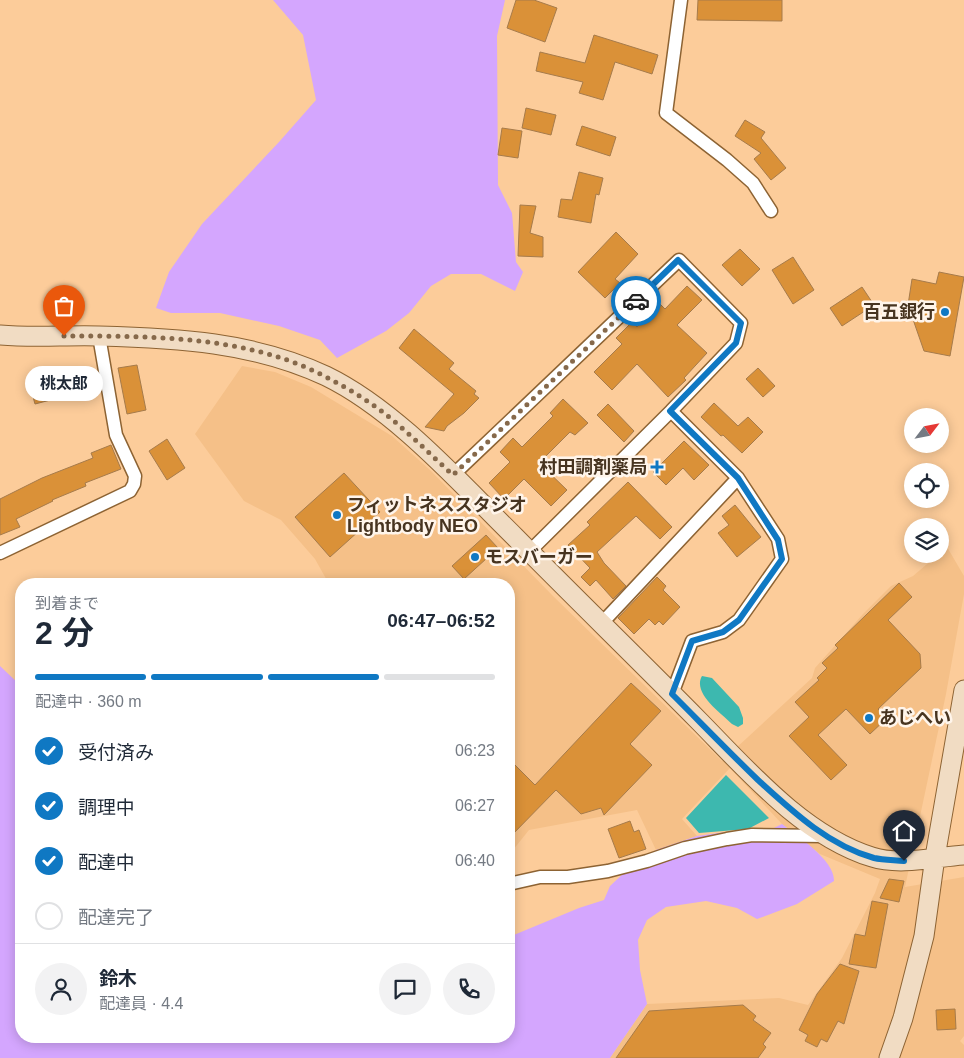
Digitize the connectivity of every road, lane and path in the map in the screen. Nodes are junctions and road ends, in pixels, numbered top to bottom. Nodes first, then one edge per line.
1 (681, 0) edge
2 (771, 211) dead end
3 (0, 334) edge
4 (99, 336) junction
5 (670, 411) junction
6 (453, 475) junction
7 (738, 478) junction
8 (530, 552) junction
9 (0, 553) edge
10 (601, 624) junction
11 (672, 694) junction
12 (964, 695) edge
13 (826, 836) junction
14 (964, 855) edge
15 (935, 857) junction
16 (515, 883) edge
17 (889, 1058) edge

1 - 2 street
3 - 4 street
4 - 6 street
4 - 9 street
5 - 6 street
5 - 7 street
5 - 8 street
6 - 8 street
7 - 10 street
7 - 11 street
8 - 10 street
10 - 11 street
11 - 13 street
12 - 15 street
13 - 15 street
13 - 16 street
14 - 15 street
15 - 17 street

